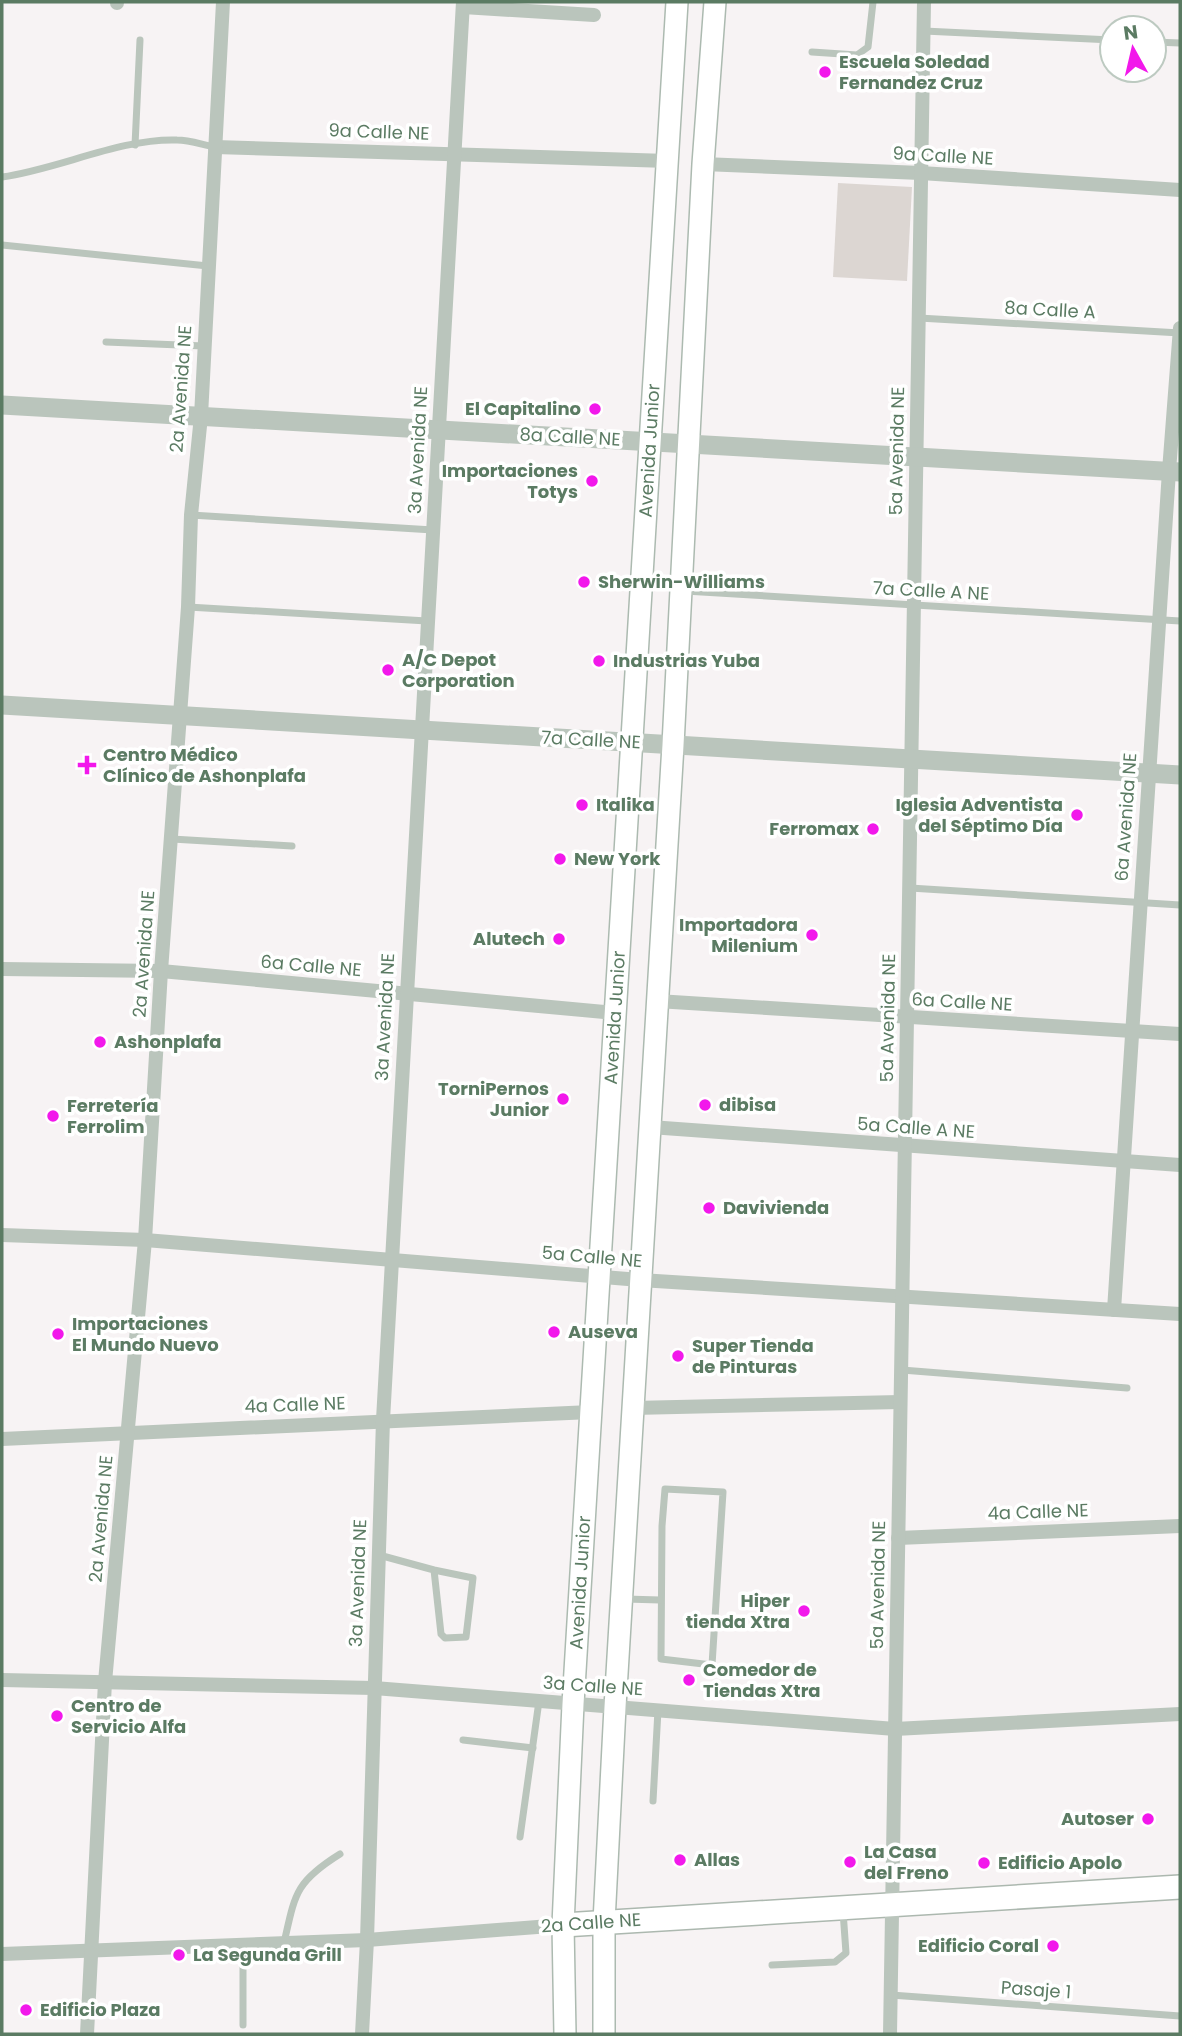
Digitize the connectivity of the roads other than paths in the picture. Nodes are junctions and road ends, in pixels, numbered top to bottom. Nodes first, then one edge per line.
1 (223, 2) edge
2 (677, 2) edge
3 (715, 2) edge
4 (873, 2) edge
5 (924, 2) edge
6 (463, 4) edge
7 (594, 15) dead end
8 (923, 31) junction
9 (1098, 39) edge
10 (140, 40) dead end
11 (812, 52) dead end
12 (135, 145) junction
13 (215, 147) junction
14 (454, 153) junction
15 (668, 161) junction
16 (703, 164) junction
17 (921, 173) junction
18 (2, 177) edge
19 (1180, 190) edge
20 (2, 246) edge
21 (208, 266) junction
22 (919, 318) junction
23 (1180, 331) edge
24 (106, 342) dead end
25 (204, 346) junction
26 (2, 405) edge
27 (201, 416) junction
28 (439, 430) junction
29 (650, 442) junction
30 (687, 444) junction
31 (916, 458) junction
32 (1174, 471) edge
33 (191, 515) junction
34 (433, 530) junction
35 (680, 591) junction
36 (914, 606) junction
37 (188, 607) junction
38 (1159, 620) junction
39 (427, 621) junction
40 (1180, 621) edge
41 (2, 705) edge
42 (181, 715) junction
43 (421, 730) junction
44 (632, 743) junction
45 (673, 745) junction
46 (911, 761) junction
47 (1149, 774) junction
48 (1180, 775) edge
49 (172, 838) junction
50 (292, 846) dead end
51 (909, 888) junction
52 (1140, 902) junction
53 (1180, 905) edge
54 (2, 969) edge
55 (162, 971) junction
56 (406, 994) junction
57 (657, 1001) junction
58 (615, 1013) junction
59 (907, 1018) junction
60 (1132, 1031) junction
61 (1180, 1034) edge
62 (650, 1127) junction
63 (905, 1147) junction
64 (1123, 1161) junction
65 (1180, 1166) edge
66 (2, 1235) edge
67 (145, 1240) junction
68 (391, 1260) junction
69 (599, 1276) junction
70 (640, 1280) junction
71 (902, 1297) junction
72 (1114, 1310) junction
73 (1180, 1314) edge
74 (901, 1370) junction
75 (1127, 1388) dead end
76 (900, 1402) junction
77 (633, 1408) junction
78 (591, 1412) junction
79 (383, 1420) junction
80 (129, 1431) junction
81 (2, 1438) edge
82 (1180, 1526) edge
83 (898, 1538) junction
84 (378, 1555) junction
85 (434, 1570) junction
86 (621, 1599) junction
87 (660, 1600) junction
88 (2, 1680) edge
89 (105, 1682) junction
90 (374, 1689) junction
91 (539, 1701) junction
92 (573, 1704) junction
93 (615, 1707) junction
94 (658, 1710) junction
95 (1180, 1714) edge
96 (895, 1729) junction
97 (463, 1740) dead end
98 (533, 1748) junction
99 (653, 1801) dead end
100 (520, 1837) dead end
101 (340, 1854) dead end
102 (1180, 1887) edge
103 (892, 1904) junction
104 (843, 1907) junction
105 (604, 1922) junction
106 (563, 1925) junction
107 (368, 1940) junction
108 (284, 1944) junction
109 (243, 1945) junction
110 (92, 1951) junction
111 (2, 1954) edge
112 (772, 1965) dead end
113 (890, 1995) junction
114 (1180, 2016) edge
115 (243, 2025) dead end
116 (87, 2034) edge
117 (362, 2034) edge
118 (565, 2034) edge
119 (604, 2034) edge
120 (890, 2034) edge

1 - 13 street, 2a Avenida NE
2 - 15 main road, Avenida Junior
3 - 16 main road, Avenida Junior
4 - 11 lane
5 - 8 street, 5a Avenida NE
6 - 7 street
6 - 14 street, 3a Avenida NE
8 - 9 lane
8 - 17 street, 5a Avenida NE
10 - 12 lane
12 - 13 lane
12 - 18 lane
13 - 14 street, 9a Calle NE
13 - 21 street, 2a Avenida NE
14 - 15 street, 9a Calle NE
14 - 28 street, 3a Avenida NE
15 - 29 main road, Avenida Junior
16 - 17 street, 9a Calle NE
16 - 30 main road, Avenida Junior
17 - 19 street, 9a Calle NE
17 - 22 street, 5a Avenida NE
20 - 21 lane
21 - 25 street, 2a Avenida NE
22 - 23 lane, 8a Calle A
22 - 31 street, 5a Avenida NE
23 - 32 street, 6a Avenida NE
24 - 25 lane
25 - 27 street, 2a Avenida NE
26 - 27 street, 8a Calle NE
27 - 28 street, 8a Calle NE
27 - 33 street, 2a Avenida NE
28 - 29 street, 8a Calle NE
28 - 34 street, 3a Avenida NE
29 - 30 street, 8a Calle NE
29 - 44 main road, Avenida Junior
30 - 31 street, 8a Calle NE
30 - 35 main road, Avenida Junior
31 - 32 street, 8a Calle NE
31 - 36 street, 5a Avenida NE
32 - 38 street, 6a Avenida NE
33 - 34 lane
33 - 37 street, 2a Avenida NE
34 - 39 street, 3a Avenida NE
35 - 36 lane, 7a Calle A NE
35 - 45 main road, Avenida Junior
36 - 38 lane, 7a Calle A NE
36 - 46 street, 5a Avenida NE
37 - 39 lane
37 - 42 street, 2a Avenida NE
38 - 40 lane, 7a Calle A NE
38 - 47 street, 6a Avenida NE
39 - 43 street, 3a Avenida NE
41 - 42 street, 7a Calle NE
42 - 43 street, 7a Calle NE
42 - 49 street, 2a Avenida NE
43 - 44 street, 7a Calle NE
43 - 56 street, 3a Avenida NE
44 - 45 street, 7a Calle NE
44 - 58 main road, Avenida Junior
45 - 46 street, 7a Calle NE
45 - 57 main road, Avenida Junior
46 - 47 street, 7a Calle NE
46 - 51 street, 5a Avenida NE
47 - 48 street, 7a Calle NE
47 - 52 street, 6a Avenida NE
49 - 50 lane
49 - 55 street, 2a Avenida NE
51 - 52 lane
51 - 59 street, 5a Avenida NE
52 - 53 lane
52 - 60 street, 6a Avenida NE
54 - 55 street, 6a Calle NE
55 - 56 street, 6a Calle NE
55 - 67 street, 2a Avenida NE
56 - 58 street, 6a Calle NE
56 - 68 street, 3a Avenida NE
57 - 59 street, 6a Calle NE
57 - 62 main road, Avenida Junior
58 - 69 main road, Avenida Junior
59 - 60 street, 6a Calle NE
59 - 63 street, 5a Avenida NE
60 - 61 street, 6a Calle NE
60 - 64 street, 6a Avenida NE
62 - 63 street, 5a Calle A NE
62 - 70 main road, Avenida Junior
63 - 64 street, 5a Calle A NE
63 - 71 street, 5a Avenida NE
64 - 65 street, 5a Calle A NE
64 - 72 street, 6a Avenida NE
66 - 67 street, 5a Calle NE
67 - 68 street, 5a Calle NE
67 - 80 street, 2a Avenida NE
68 - 69 street, 5a Calle NE
68 - 79 street, 3a Avenida NE
69 - 70 street, 5a Calle NE
69 - 78 main road, Avenida Junior
70 - 71 street, 5a Calle NE
70 - 77 main road, Avenida Junior
71 - 72 street, 5a Calle NE
71 - 74 street, 5a Avenida NE
72 - 73 street, 5a Calle NE
74 - 75 lane
74 - 76 street, 5a Avenida NE
76 - 77 street
76 - 83 street, 5a Avenida NE
77 - 86 main road, Avenida Junior
78 - 79 street, 4a Calle NE
78 - 92 main road, Avenida Junior
79 - 80 street, 4a Calle NE
79 - 84 street, 3a Avenida NE
80 - 81 street, 4a Calle NE
80 - 89 street, 2a Avenida NE
82 - 83 street, 4a Calle NE
83 - 96 street, 5a Avenida NE
84 - 85 lane
84 - 90 street, 3a Avenida NE
85 - 85 lane
86 - 87 lane
86 - 93 main road, Avenida Junior
87 - 87 lane
88 - 89 street, 3a Calle NE
89 - 90 street, 3a Calle NE
89 - 110 street, 2a Avenida NE
90 - 91 street, 3a Calle NE
90 - 107 street, 3a Avenida NE
91 - 92 street, 3a Calle NE
91 - 98 lane
92 - 93 street, 3a Calle NE
92 - 106 main road, Avenida Junior
93 - 94 street, 3a Calle NE
93 - 105 main road, Avenida Junior
94 - 96 street, 3a Calle NE
94 - 99 lane
95 - 96 street, 3a Calle NE
96 - 103 street, 5a Avenida NE
97 - 98 lane
98 - 100 lane
101 - 108 lane
102 - 103 main road, 2a Calle NE
103 - 104 main road, 2a Calle NE
103 - 113 street, 5a Avenida NE
104 - 105 main road, 2a Calle NE
104 - 112 lane
105 - 106 main road, 2a Calle NE
105 - 119 main road, Avenida Junior
106 - 107 street, 2a Calle NE
106 - 118 main road, Avenida Junior
107 - 108 street, 2a Calle NE
107 - 117 street, 3a Avenida NE
108 - 109 street, 2a Calle NE
109 - 110 street, 2a Calle NE
109 - 115 lane
110 - 111 street, 2a Calle NE
110 - 116 street, 2a Avenida NE
113 - 114 lane, Pasaje 1
113 - 120 street, 5a Avenida NE

